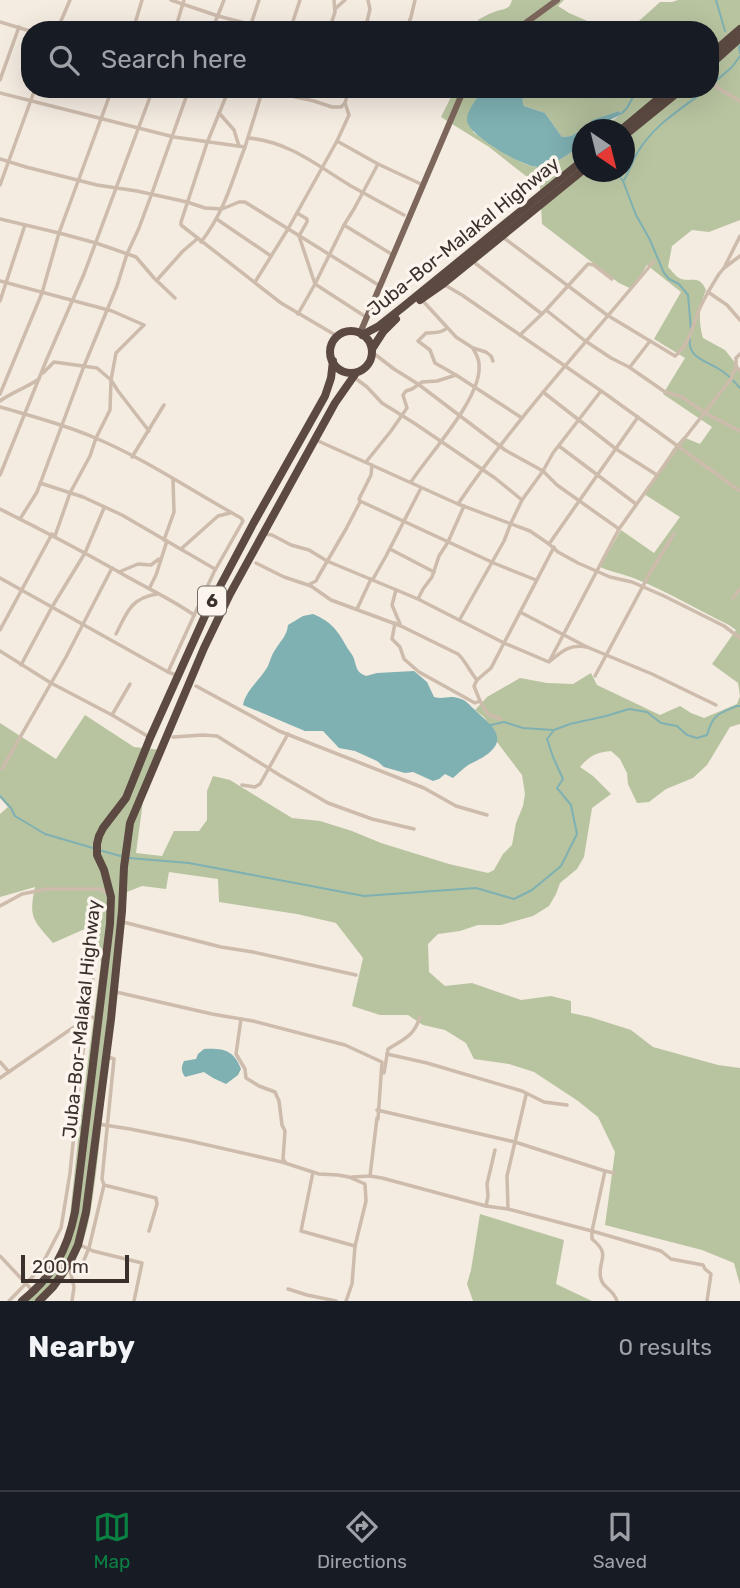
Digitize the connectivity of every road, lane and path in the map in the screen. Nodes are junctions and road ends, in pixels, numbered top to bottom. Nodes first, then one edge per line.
1 (70, 0) edge
2 (142, 0) edge
3 (171, 0) edge
4 (224, 0) edge
5 (259, 0) edge
6 (300, 0) edge
7 (334, 0) edge
8 (345, 0) edge
9 (368, 0) edge
10 (415, 0) edge
11 (557, 0) edge
12 (184, 2) edge
13 (336, 8) junction
14 (218, 16) junction
15 (61, 21) edge
16 (136, 21) edge
17 (178, 21) edge
18 (216, 21) edge
19 (233, 21) edge
20 (252, 21) edge
21 (293, 21) edge
22 (332, 21) edge
23 (367, 21) edge
24 (409, 21) edge
25 (528, 21) edge
26 (0, 22) edge
27 (19, 27) joint
28 (740, 29) edge
29 (740, 38) edge
30 (719, 47) edge
31 (719, 57) edge
32 (0, 80) edge
33 (719, 89) edge
34 (0, 93) edge
35 (32, 98) edge
36 (109, 98) edge
37 (150, 98) edge
38 (186, 98) edge
39 (225, 98) edge
40 (259, 98) edge
41 (301, 98) edge
42 (346, 98) edge
43 (460, 98) edge
44 (659, 98) edge
45 (671, 98) edge
46 (31, 101) junction
47 (740, 101) edge
48 (345, 103) junction
49 (219, 113) junction
50 (634, 119) edge
51 (102, 120) junction
52 (138, 128) junction
53 (635, 128) edge
54 (248, 138) junction
55 (337, 141) junction
56 (207, 143) junction
57 (239, 146) junction
58 (245, 147) junction
59 (0, 159) edge
60 (9, 162) junction
61 (378, 164) junction
62 (321, 167) junction
63 (572, 170) edge
64 (572, 179) edge
65 (0, 185) edge
66 (424, 185) junction
67 (117, 188) junction
68 (362, 193) junction
69 (152, 195) junction
70 (187, 202) junction
71 (222, 209) junction
72 (297, 213) junction
73 (404, 215) dead end
74 (0, 219) edge
75 (217, 220) junction
76 (25, 225) junction
77 (344, 225) junction
78 (288, 229) junction
79 (60, 233) junction
80 (299, 236) junction
81 (501, 236) junction
82 (740, 236) edge
83 (199, 241) junction
84 (96, 243) junction
85 (127, 254) junction
86 (330, 254) junction
87 (393, 255) junction
88 (271, 256) junction
89 (739, 259) edge
90 (471, 260) junction
91 (654, 261) dead end
92 (724, 268) junction
93 (612, 279) dead end
94 (156, 280) junction
95 (0, 281) edge
96 (7, 282) junction
97 (255, 282) junction
98 (315, 284) junction
99 (443, 284) junction
100 (380, 286) junction
101 (569, 286) junction
102 (708, 292) junction
103 (42, 293) junction
104 (175, 298) dead end
105 (421, 299) junction
106 (73, 300) junction
107 (0, 301) edge
108 (107, 310) junction
109 (544, 312) junction
110 (298, 314) junction
111 (607, 315) junction
112 (366, 317) junction
113 (740, 320) edge
114 (447, 328) junction
115 (361, 334) junction
116 (520, 335) junction
117 (337, 336) junction
118 (586, 341) junction
119 (650, 341) junction
120 (473, 348) junction
121 (372, 351) junction
122 (740, 354) edge
123 (333, 361) junction
124 (493, 361) dead end
125 (84, 366) junction
126 (564, 366) junction
127 (736, 366) junction
128 (629, 367) junction
129 (740, 371) edge
130 (354, 374) junction
131 (456, 375) junction
132 (39, 378) junction
133 (111, 380) junction
134 (418, 384) junction
135 (474, 388) junction
136 (601, 391) junction
137 (542, 392) junction
138 (0, 394) edge
139 (0, 401) edge
140 (164, 405) dead end
141 (0, 407) edge
142 (705, 413) junction
143 (26, 414) junction
144 (402, 415) junction
145 (459, 416) junction
146 (638, 417) junction
147 (522, 418) junction
148 (578, 419) junction
149 (62, 425) junction
150 (740, 431) edge
151 (149, 432) junction
152 (96, 438) junction
153 (316, 440) junction
154 (442, 442) junction
155 (499, 446) junction
156 (558, 446) junction
157 (678, 447) junction
158 (616, 449) junction
159 (132, 457) junction
160 (366, 462) junction
161 (372, 465) junction
162 (482, 468) junction
163 (543, 471) junction
164 (0, 475) edge
165 (597, 475) junction
166 (657, 475) junction
167 (173, 479) junction
168 (411, 482) junction
169 (40, 483) junction
170 (421, 488) junction
171 (740, 491) edge
172 (70, 493) junction
173 (522, 500) junction
174 (580, 500) junction
175 (360, 501) junction
176 (458, 504) junction
177 (636, 504) junction
178 (464, 506) junction
179 (104, 508) junction
180 (0, 509) edge
181 (232, 513) junction
182 (20, 519) junction
183 (404, 521) junction
184 (511, 523) junction
185 (620, 528) junction
186 (262, 534) junction
187 (674, 534) dead end
188 (53, 535) junction
189 (165, 541) junction
190 (448, 542) junction
191 (551, 545) junction
192 (390, 549) junction
193 (180, 550) junction
194 (85, 553) junction
195 (161, 558) junction
196 (327, 561) junction
197 (492, 561) junction
198 (256, 563) dead end
199 (112, 568) junction
200 (215, 569) junction
201 (597, 571) junction
202 (119, 572) junction
203 (435, 572) junction
204 (0, 578) edge
205 (372, 579) junction
206 (536, 580) junction
207 (308, 585) junction
208 (150, 587) junction
209 (643, 587) junction
210 (740, 589) edge
211 (22, 590) junction
212 (396, 590) junction
213 (159, 593) junction
214 (733, 598) dead end
215 (418, 599) junction
216 (52, 607) junction
217 (357, 609) junction
218 (520, 612) junction
219 (194, 615) junction
220 (460, 619) junction
221 (395, 623) junction
222 (84, 625) junction
223 (401, 625) junction
224 (0, 631) edge
225 (116, 634) dead end
226 (564, 634) junction
227 (740, 638) edge
228 (504, 643) junction
229 (587, 647) junction
230 (0, 651) edge
231 (605, 655) junction
232 (549, 662) junction
233 (21, 665) junction
234 (168, 672) junction
235 (178, 676) junction
236 (595, 676) dead end
237 (477, 680) junction
238 (51, 683) junction
239 (130, 684) dead end
240 (196, 686) dead end
241 (480, 701) junction
242 (716, 705) dead end
243 (112, 715) junction
244 (501, 719) dead end
245 (288, 734) junction
246 (173, 737) dead end
247 (150, 738) junction
248 (268, 767) junction
249 (2, 769) dead end
250 (242, 785) dead end
251 (487, 815) dead end
252 (415, 829) dead end
253 (111, 897) junction
254 (0, 906) edge
255 (121, 921) junction
256 (94, 971) dead end
257 (356, 975) dead end
258 (114, 991) junction
259 (99, 1017) junction
260 (420, 1017) dead end
261 (87, 1018) junction
262 (241, 1018) junction
263 (387, 1054) junction
264 (106, 1057) junction
265 (0, 1062) edge
266 (9, 1072) junction
267 (0, 1078) edge
268 (526, 1094) junction
269 (566, 1105) dead end
270 (377, 1110) junction
271 (378, 1119) dead end
272 (98, 1124) junction
273 (108, 1125) junction
274 (515, 1142) junction
275 (495, 1150) dead end
276 (285, 1162) dead end
277 (605, 1171) junction
278 (313, 1172) junction
279 (614, 1173) dead end
280 (370, 1176) junction
281 (349, 1177) junction
282 (104, 1185) junction
283 (486, 1206) junction
284 (508, 1209) junction
285 (149, 1231) dead end
286 (592, 1231) junction
287 (78, 1245) junction
288 (355, 1246) junction
289 (0, 1256) edge
290 (84, 1260) dead end
291 (69, 1264) junction
292 (26, 1284) junction
293 (288, 1289) dead end
294 (33, 1292) junction
295 (9, 1301) edge
296 (22, 1301) edge
297 (39, 1301) edge
298 (72, 1301) edge
299 (134, 1301) edge
300 (336, 1301) edge
301 (346, 1301) edge
302 (617, 1301) edge
303 (707, 1301) edge

1 - 15 street
2 - 16 street
3 - 12 street
4 - 14 street
5 - 20 street
6 - 21 street
7 - 13 street
8 - 13 street
9 - 23 street
10 - 24 street
11 - 25 main road
12 - 14 street
12 - 17 street
13 - 22 street
14 - 18 street
14 - 19 street
26 - 27 street
27 - 32 street
28 - 30 highway
29 - 31 highway
33 - 47 street
34 - 46 street
35 - 46 street
36 - 51 street
37 - 52 street
38 - 69 street
39 - 49 street
40 - 54 street
41 - 48 street
42 - 48 street
43 - 66 main road, Juba-Bor-Malakal Highway
44 - 50 highway
45 - 53 highway
46 - 51 street
46 - 60 street
48 - 55 street
49 - 56 street
49 - 57 street
51 - 52 street
51 - 79 street
52 - 56 street
52 - 67 street
54 - 58 street
54 - 62 street
55 - 61 street
55 - 62 street
56 - 57 street
56 - 70 street
57 - 58 street
58 - 71 street
59 - 60 street
60 - 65 street
60 - 67 street
61 - 66 street
61 - 68 street
62 - 68 street
62 - 72 street
63 - 115 highway, Juba-Bor-Malakal Highway
64 - 81 highway, Juba-Bor-Malakal Highway / 6
66 - 87 main road, Juba-Bor-Malakal Highway
67 - 69 street
67 - 84 street
68 - 73 street
68 - 77 street
69 - 70 street
69 - 85 street
70 - 71 street
70 - 83 street
71 - 75 street
71 - 78 street
72 - 78 street
72 - 80 street
74 - 76 street
75 - 83 street
75 - 88 street
76 - 79 street
76 - 96 street
77 - 86 street
77 - 87 street
78 - 80 street
78 - 88 street
79 - 84 street
79 - 103 street
80 - 86 street
80 - 98 street
81 - 90 highway, Juba-Bor-Malakal Highway / 6
81 - 101 street
82 - 92 street
83 - 94 street
83 - 97 street
84 - 85 street
84 - 106 street
85 - 94 street
85 - 108 street
86 - 98 street
86 - 100 street
87 - 100 main road, Juba-Bor-Malakal Highway
88 - 97 street
89 - 92 street
90 - 99 highway, Juba-Bor-Malakal Highway / 6
90 - 109 street
91 - 111 street
92 - 102 street
93 - 101 street
94 - 104 street
95 - 96 street
96 - 103 street
96 - 107 street
97 - 110 street
98 - 110 street
98 - 112 street
99 - 105 highway, Juba-Bor-Malakal Highway / 6
99 - 116 street
100 - 112 main road, Juba-Bor-Malakal Highway
101 - 109 street
101 - 111 street
102 - 113 street
102 - 119 street
103 - 106 street
103 - 138 street
105 - 114 street
105 - 121 highway, Juba-Bor-Malakal Highway / 6
106 - 108 street
106 - 132 street
108 - 125 street
108 - 133 street
109 - 116 street
109 - 118 street
110 - 117 street
111 - 118 street
111 - 119 street
112 - 115 main road, Juba-Bor-Malakal Highway
114 - 120 street
114 - 131 street
115 - 117 highway, Juba-Bor-Malakal Highway
115 - 121 highway, Juba-Bor-Malakal Highway
116 - 126 street
117 - 123 highway, Juba-Bor-Malakal Highway / 6
118 - 126 street
118 - 128 street
119 - 128 street
120 - 124 street
120 - 135 street
121 - 130 highway, Juba-Bor-Malakal Highway / 6
121 - 134 street
122 - 127 street
123 - 130 highway
123 - 235 highway, Juba-Bor-Malakal Highway / 6
125 - 132 street
125 - 133 street
125 - 149 street
126 - 136 street
126 - 137 street
127 - 129 street
127 - 142 street
128 - 142 street
130 - 144 street
130 - 153 highway, Juba-Bor-Malakal Highway / 6
131 - 134 street
131 - 135 street
132 - 139 street
132 - 143 street
133 - 151 street
133 - 152 street
134 - 144 street
134 - 145 street
135 - 145 street
135 - 147 street
136 - 146 street
136 - 148 street
137 - 147 street
137 - 148 street
140 - 151 street
141 - 143 street
142 - 150 street
142 - 157 street
143 - 149 street
143 - 164 street
144 - 154 street
144 - 160 street
145 - 154 street
145 - 155 street
146 - 157 street
146 - 158 street
147 - 155 street
148 - 156 street
148 - 158 street
149 - 152 street
149 - 169 street
151 - 159 street
152 - 159 street
152 - 172 street
153 - 160 street
153 - 186 highway, Juba-Bor-Malakal Highway / 6
154 - 162 street
154 - 168 street
155 - 162 street
155 - 163 street
156 - 163 street
156 - 165 street
157 - 166 street
157 - 171 street
158 - 165 street
158 - 166 street
159 - 167 street
160 - 161 street
161 - 168 street
161 - 175 street
162 - 173 street
162 - 176 street
163 - 173 street
163 - 174 street
165 - 174 street
165 - 177 street
166 - 177 street
167 - 181 street
167 - 189 street
168 - 170 street
169 - 172 street
169 - 182 street
170 - 176 street
170 - 183 street
172 - 179 street
172 - 188 street
173 - 184 street
174 - 185 street
174 - 191 street
175 - 183 street
175 - 196 street
176 - 178 street
177 - 185 street
178 - 184 street
178 - 190 street
179 - 189 street
179 - 194 street
180 - 182 street
181 - 193 street
181 - 200 street
182 - 188 street
183 - 190 street
183 - 192 street
184 - 191 street
184 - 197 street
185 - 201 street
186 - 196 street
186 - 255 highway, Juba-Bor-Malakal Highway / 6
187 - 209 street
188 - 194 street
188 - 211 street
189 - 193 street
189 - 195 street
190 - 197 street
190 - 203 street
191 - 201 street
191 - 206 street
192 - 203 street
192 - 205 street
193 - 200 street
194 - 199 street
194 - 216 street
195 - 202 street
195 - 208 street
196 - 205 street
196 - 207 street
197 - 206 street
197 - 220 street
198 - 207 street
199 - 202 street
199 - 222 street
200 - 219 street
201 - 209 street
201 - 226 street
202 - 208 street
203 - 215 street
204 - 211 street
205 - 212 street
205 - 217 street
206 - 218 street
207 - 217 street
208 - 213 street
209 - 227 street
209 - 231 street
210 - 214 street
211 - 216 street
211 - 224 street
212 - 215 street
212 - 223 street
213 - 219 street
213 - 225 street
215 - 220 street
216 - 222 street
216 - 233 street
217 - 221 street
218 - 226 street
218 - 228 street
219 - 234 street
220 - 228 street
221 - 223 street
221 - 241 street
222 - 234 street
222 - 238 street
223 - 237 street
226 - 229 street
226 - 232 street
228 - 232 street
228 - 237 street
229 - 231 street
229 - 232 street
230 - 233 street
231 - 236 street
231 - 242 street
233 - 238 street
234 - 235 street
235 - 247 highway, Juba-Bor-Malakal Highway / 6
237 - 241 street
238 - 243 street
238 - 249 street
239 - 243 street
240 - 245 street
241 - 244 street
243 - 247 street
245 - 248 street
245 - 251 street
246 - 248 street
247 - 253 highway, Juba-Bor-Malakal Highway / 6
248 - 250 street
248 - 252 street
253 - 254 street
253 - 259 highway, Juba-Bor-Malakal Highway / 6
255 - 257 street
255 - 258 highway, Juba-Bor-Malakal Highway / 6
256 - 261 street
258 - 262 street
258 - 264 highway, Juba-Bor-Malakal Highway / 6
259 - 261 street
259 - 294 highway, Juba-Bor-Malakal Highway / 6
260 - 263 street
261 - 266 street
261 - 292 street
262 - 271 street
262 - 276 street
263 - 268 street
263 - 270 street
264 - 272 highway, Juba-Bor-Malakal Highway / 6
264 - 273 street
265 - 266 street
266 - 267 street
268 - 269 street
268 - 274 street
270 - 274 street
270 - 280 street
272 - 273 street
272 - 287 highway, Juba-Bor-Malakal Highway / 6
273 - 278 street
273 - 282 street
274 - 277 street
274 - 284 street
275 - 283 street
277 - 279 street
277 - 286 street
278 - 281 street
278 - 288 street
280 - 281 street
280 - 283 street
281 - 288 street
282 - 285 street
282 - 290 street
283 - 284 street
284 - 286 street
286 - 302 street
286 - 303 street
287 - 291 highway, Juba-Bor-Malakal Highway / 6
287 - 299 street
288 - 301 street
289 - 292 street
291 - 297 highway, Juba-Bor-Malakal Highway / 6
291 - 298 street
292 - 294 street
292 - 295 street
293 - 300 street
294 - 296 highway, Juba-Bor-Malakal Highway / 6

